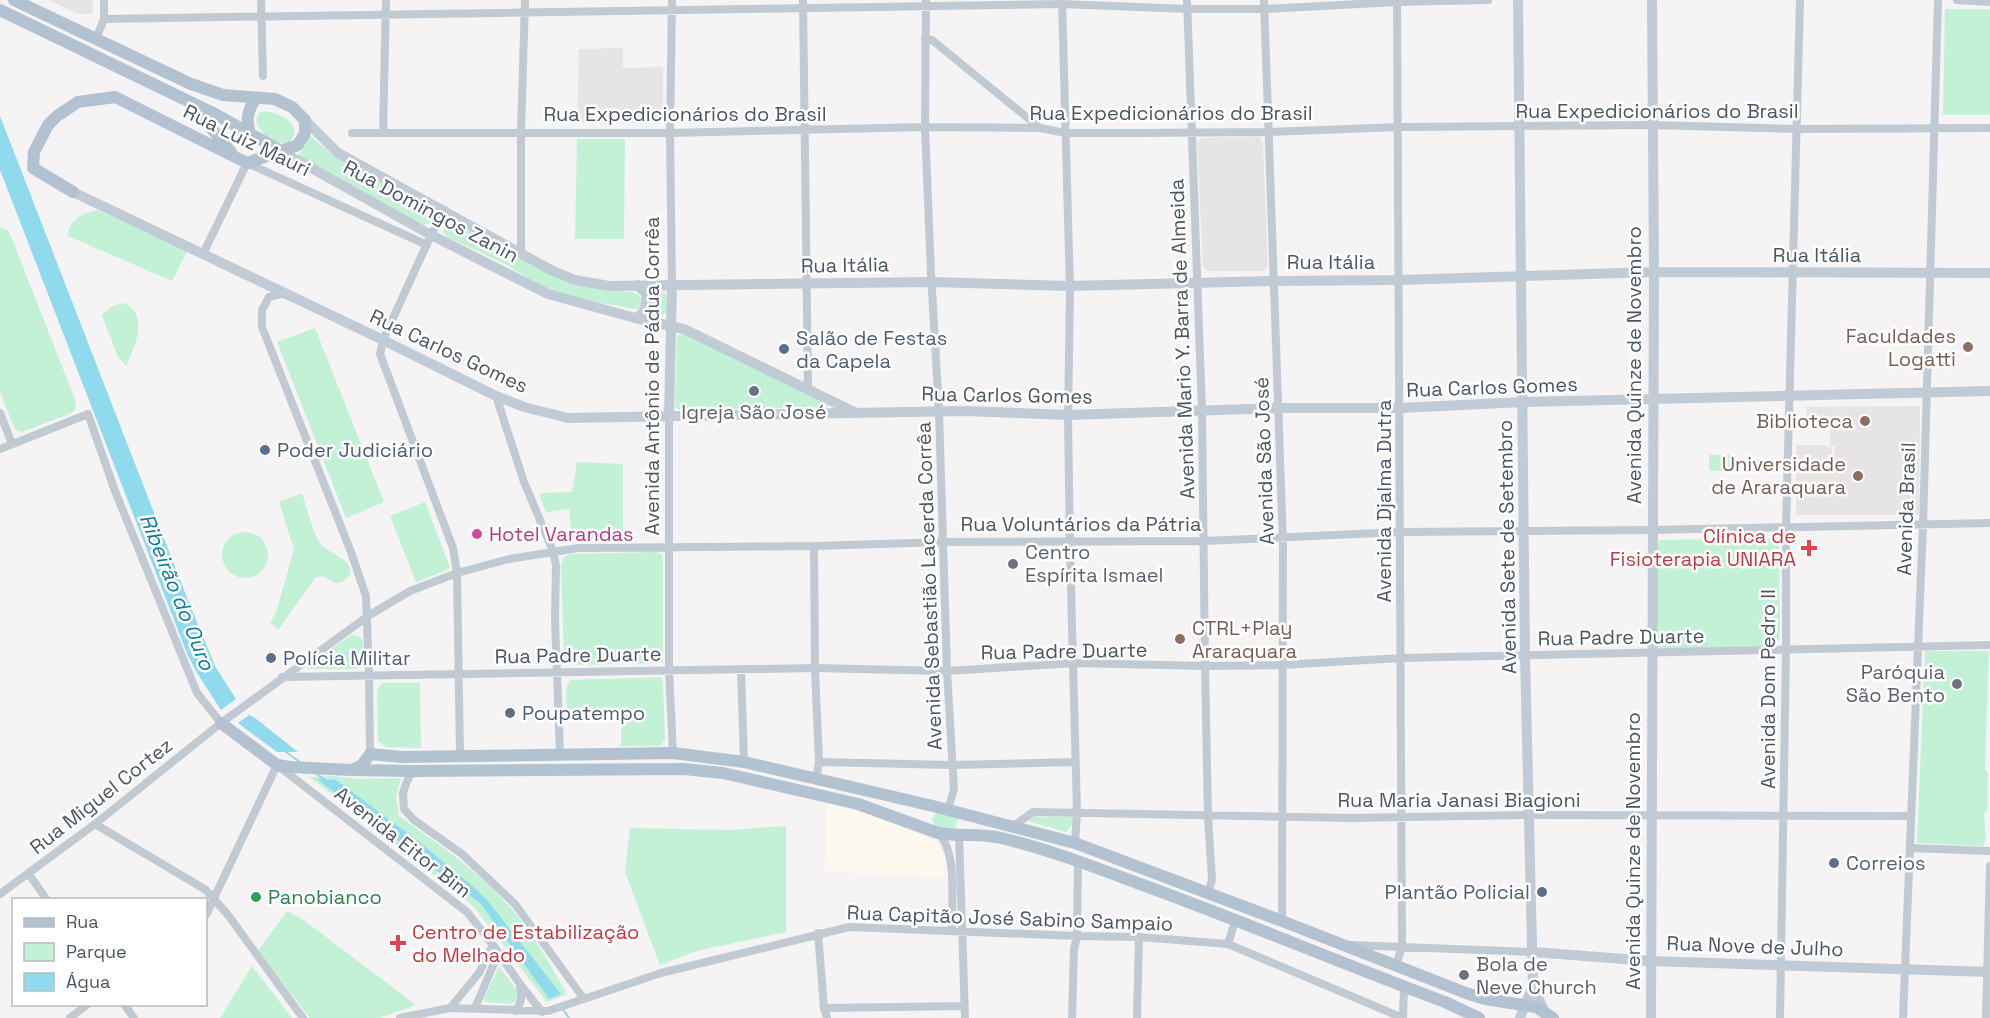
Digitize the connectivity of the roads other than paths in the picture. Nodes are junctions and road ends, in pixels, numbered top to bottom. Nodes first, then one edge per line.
1 (14, 0) edge
2 (104, 0) edge
3 (261, 0) edge
4 (386, 0) edge
5 (525, 0) edge
6 (672, 0) edge
7 (1488, 0) edge
8 (1518, 0) edge
9 (1652, 0) edge
10 (1800, 0) edge
11 (1938, 0) edge
12 (1957, 0) edge
13 (1397, 1) edge
14 (1062, 2) edge
15 (1990, 2) edge
16 (926, 3) edge
17 (803, 4) edge
18 (1187, 4) edge
19 (1265, 4) edge
20 (0, 10) edge
21 (672, 10) junction
22 (524, 12) junction
23 (385, 15) junction
24 (261, 16) junction
25 (104, 19) junction
26 (96, 39) junction
27 (926, 39) junction
28 (263, 76) dead end
29 (256, 98) junction
30 (190, 103) junction
31 (305, 120) junction
32 (1652, 125) junction
33 (925, 127) junction
34 (1399, 127) junction
35 (1518, 127) junction
36 (1040, 128) junction
37 (1934, 128) junction
38 (1990, 128) edge
39 (1796, 129) junction
40 (805, 130) junction
41 (521, 132) junction
42 (1269, 132) junction
43 (352, 133) dead end
44 (383, 133) junction
45 (670, 133) junction
46 (1066, 133) junction
47 (1193, 133) junction
48 (250, 135) junction
49 (279, 150) junction
50 (241, 160) junction
51 (73, 192) joint
52 (445, 210) junction
53 (429, 240) junction
54 (521, 253) junction
55 (203, 254) junction
56 (1654, 272) junction
57 (1793, 273) junction
58 (1990, 273) edge
59 (1929, 274) junction
60 (1522, 276) junction
61 (1399, 280) junction
62 (1274, 281) junction
63 (932, 282) junction
64 (1197, 282) junction
65 (807, 284) junction
66 (637, 285) junction
67 (672, 285) junction
68 (1070, 286) junction
69 (285, 293) junction
70 (635, 318) junction
71 (671, 326) junction
72 (383, 340) junction
73 (808, 388) junction
74 (1990, 391) edge
75 (1926, 393) junction
76 (1790, 395) junction
77 (496, 396) junction
78 (1653, 400) junction
79 (1523, 402) junction
80 (1278, 408) junction
81 (1400, 408) junction
82 (939, 411) junction
83 (1202, 411) junction
84 (0, 413) edge
85 (857, 413) junction
86 (1069, 415) junction
87 (669, 416) junction
88 (12, 444) junction
89 (0, 449) edge
90 (1990, 523) edge
91 (1923, 525) junction
92 (1786, 527) junction
93 (1652, 530) junction
94 (1524, 531) junction
95 (1401, 532) junction
96 (1282, 538) junction
97 (1070, 540) junction
98 (1204, 541) junction
99 (944, 542) junction
100 (814, 546) junction
101 (669, 547) junction
102 (553, 551) junction
103 (457, 573) junction
104 (368, 616) junction
105 (1918, 645) junction
106 (1990, 645) edge
107 (1786, 650) junction
108 (1652, 653) junction
109 (1525, 656) junction
110 (1401, 658) junction
111 (1074, 663) junction
112 (1282, 665) junction
113 (1205, 666) junction
114 (815, 668) junction
115 (669, 670) junction
116 (741, 670) junction
117 (947, 671) junction
118 (558, 672) junction
119 (458, 674) junction
120 (369, 675) junction
121 (282, 677) junction
122 (225, 720) junction
123 (673, 753) junction
124 (370, 754) junction
125 (560, 754) junction
126 (460, 756) junction
127 (744, 762) junction
128 (819, 762) junction
129 (1075, 762) junction
130 (277, 765) junction
131 (952, 765) junction
132 (351, 770) junction
133 (413, 771) junction
134 (816, 780) junction
135 (933, 806) junction
136 (954, 811) junction
137 (1077, 812) junction
138 (1530, 814) junction
139 (1783, 815) junction
140 (1208, 816) junction
141 (1652, 816) junction
142 (1911, 816) junction
143 (1283, 817) junction
144 (1401, 817) junction
145 (95, 824) junction
146 (1012, 827) junction
147 (932, 831) junction
148 (959, 834) junction
149 (1075, 843) junction
150 (1910, 848) junction
151 (1990, 851) edge
152 (1078, 861) junction
153 (1990, 866) edge
154 (28, 873) junction
155 (1208, 893) junction
156 (0, 894) edge
157 (213, 897) junction
158 (46, 898) edge
159 (207, 912) edge
160 (1236, 918) junction
161 (1282, 921) junction
162 (957, 931) junction
163 (818, 933) junction
164 (1077, 936) junction
165 (1139, 937) junction
166 (1228, 944) junction
167 (1340, 944) junction
168 (493, 945) junction
169 (1402, 947) junction
170 (1533, 952) junction
171 (498, 954) junction
172 (1650, 961) junction
173 (1780, 964) junction
174 (1396, 965) junction
175 (1904, 969) junction
176 (1988, 972) edge
177 (1377, 976) junction
178 (520, 984) junction
179 (1533, 986) junction
180 (1404, 987) junction
181 (584, 999) junction
182 (1525, 1005) junction
183 (87, 1006) edge
184 (125, 1006) edge
185 (964, 1006) junction
186 (450, 1008) junction
187 (475, 1008) junction
188 (824, 1008) junction
189 (515, 1011) junction
190 (545, 1011) junction
191 (1548, 1016) edge
192 (70, 1018) edge
193 (134, 1018) edge
194 (303, 1018) edge
195 (400, 1018) edge
196 (827, 1018) edge
197 (965, 1018) edge
198 (1072, 1018) edge
199 (1137, 1018) edge
200 (1403, 1018) edge
201 (1479, 1018) edge
202 (1520, 1018) edge
203 (1651, 1018) edge
204 (1780, 1018) edge
205 (1903, 1018) edge
206 (1986, 1018) edge

1 - 26 main road, Rua Domingos Zanin
2 - 25 street
3 - 24 street
4 - 23 street
5 - 22 street
6 - 21 street, Avenida Antônio de Pádua Corrêa
7 - 13 street
8 - 35 street, Avenida Sete de Setembro
9 - 32 street, Avenida Quinze de Novembro
10 - 39 street, Avenida Dom Pedro II
11 - 37 street, Avenida Brasil
12 - 15 street
13 - 19 street
13 - 34 street, Avenida Djalma Dutra
14 - 16 street
14 - 18 street
14 - 46 street
16 - 17 street
16 - 27 street, Avenida Sebastião Lacerda Corrêa
17 - 21 street
17 - 40 street
18 - 19 street
18 - 47 street, Avenida Mario Y. Barra de Almeida
19 - 42 street, Avenida São José
20 - 30 main road, Rua Domingos Zanin
21 - 22 street
21 - 45 street, Avenida Antônio de Pádua Corrêa
22 - 23 street
22 - 41 street
23 - 24 street
23 - 44 street
24 - 25 street
24 - 28 street
25 - 26 street
26 - 29 main road, Rua Domingos Zanin
27 - 33 street, Avenida Sebastião Lacerda Corrêa
27 - 36 street
29 - 31 main road, Rua Domingos Zanin
29 - 48 main road
30 - 48 main road, Rua Domingos Zanin
30 - 50 main road
31 - 49 main road
31 - 52 street, Rua Domingos Zanin
32 - 35 street, Rua Expedicionários do Brasil
32 - 39 street, Rua Expedicionários do Brasil
32 - 56 street, Avenida Quinze de Novembro
33 - 36 street, Rua Expedicionários do Brasil
33 - 40 street, Rua Expedicionários do Brasil
33 - 63 street, Avenida Sebastião Lacerda Corrêa
34 - 35 street, Rua Expedicionários do Brasil
34 - 42 street, Rua Expedicionários do Brasil
34 - 61 street, Avenida Djalma Dutra
35 - 60 street, Avenida Sete de Setembro
36 - 46 street, Rua Expedicionários do Brasil
37 - 38 street, Rua Expedicionários do Brasil
37 - 39 street, Rua Expedicionários do Brasil
37 - 59 street, Avenida Brasil
39 - 57 street, Avenida Dom Pedro II
40 - 45 street, Rua Expedicionários do Brasil
40 - 65 street
41 - 44 street, Rua Expedicionários do Brasil
41 - 45 street, Rua Expedicionários do Brasil
41 - 54 street
42 - 47 street, Rua Expedicionários do Brasil
42 - 62 street, Avenida São José
43 - 44 street, Rua Expedicionários do Brasil
45 - 67 street, Avenida Antônio de Pádua Corrêa
46 - 47 street, Rua Expedicionários do Brasil
46 - 68 street
47 - 64 street, Avenida Mario Y. Barra de Almeida
48 - 49 main road, Rua Domingos Zanin
49 - 50 main road
49 - 53 street, Rua Domingos Zanin
50 - 51 main road, Rua Luiz Mauri
50 - 53 street, Rua Luiz Mauri
50 - 55 street
51 - 55 street, Rua Carlos Gomes
52 - 53 street
52 - 54 street, Rua Domingos Zanin
53 - 70 street, Rua Domingos Zanin
53 - 72 street
54 - 66 street, Rua Domingos Zanin
55 - 69 street, Rua Carlos Gomes
56 - 57 street, Rua Itália
56 - 60 street, Rua Itália
56 - 78 street, Avenida Quinze de Novembro
57 - 59 street, Rua Itália
57 - 76 street, Avenida Dom Pedro II
58 - 59 street, Rua Itália
59 - 75 street, Avenida Brasil
60 - 61 street, Rua Itália
60 - 79 street, Avenida Sete de Setembro
61 - 62 street, Rua Itália
61 - 81 street, Avenida Djalma Dutra
62 - 64 street, Rua Itália
62 - 80 street, Avenida São José
63 - 65 street, Rua Itália
63 - 68 street, Rua Itália
63 - 82 street, Avenida Sebastião Lacerda Corrêa
64 - 68 street, Rua Itália
64 - 83 street, Avenida Mario Y. Barra de Almeida
65 - 67 street, Rua Itália
65 - 73 street
66 - 67 street, Rua Domingos Zanin
66 - 70 street
67 - 71 street, Avenida Antônio de Pádua Corrêa
68 - 86 street
69 - 72 street, Rua Carlos Gomes
69 - 104 street
70 - 71 street, Rua Domingos Zanin
71 - 73 street, Rua Domingos Zanin
71 - 87 street, Avenida Antônio de Pádua Corrêa
72 - 77 street, Rua Carlos Gomes
72 - 103 street
73 - 85 street, Rua Domingos Zanin
74 - 75 street, Rua Carlos Gomes
75 - 76 street, Rua Carlos Gomes
75 - 91 street, Avenida Brasil
76 - 78 street, Rua Carlos Gomes
76 - 92 street, Avenida Dom Pedro II
77 - 87 street, Rua Carlos Gomes
77 - 102 street
78 - 79 street, Rua Carlos Gomes
78 - 93 street, Avenida Quinze de Novembro
79 - 81 street, Rua Carlos Gomes
79 - 94 street, Avenida Sete de Setembro
80 - 81 street, Rua Carlos Gomes
80 - 83 street, Rua Carlos Gomes
80 - 96 street, Avenida São José
81 - 95 street, Avenida Djalma Dutra
82 - 85 street, Rua Carlos Gomes
82 - 86 street, Rua Carlos Gomes
82 - 99 street, Avenida Sebastião Lacerda Corrêa
83 - 86 street, Rua Carlos Gomes
83 - 98 street, Avenida Mario Y. Barra de Almeida
84 - 88 street
85 - 87 street, Rua Carlos Gomes
86 - 97 street
87 - 101 street, Avenida Antônio de Pádua Corrêa
88 - 89 street
88 - 122 street
90 - 91 street, Rua Voluntários da Pátria
91 - 92 street, Rua Voluntários da Pátria
91 - 105 street, Avenida Brasil
92 - 93 street, Rua Voluntários da Pátria
92 - 107 street, Avenida Dom Pedro II
93 - 94 street, Rua Voluntários da Pátria
93 - 108 street, Avenida Quinze de Novembro
94 - 95 street, Rua Voluntários da Pátria
94 - 109 street, Avenida Sete de Setembro
95 - 96 street, Rua Voluntários da Pátria
95 - 110 street, Avenida Djalma Dutra
96 - 98 street, Rua Voluntários da Pátria
96 - 112 street, Avenida São José
97 - 98 street, Rua Voluntários da Pátria
97 - 99 street, Rua Voluntários da Pátria
97 - 111 street
98 - 113 street, Avenida Mario Y. Barra de Almeida
99 - 100 street, Rua Voluntários da Pátria
99 - 117 street, Avenida Sebastião Lacerda Corrêa
100 - 101 street, Rua Voluntários da Pátria
100 - 114 street
101 - 102 street, Rua Voluntários da Pátria
101 - 115 street, Avenida Antônio de Pádua Corrêa
102 - 103 street, Rua Voluntários da Pátria
102 - 118 street
103 - 104 street, Rua Voluntários da Pátria
103 - 119 street
104 - 120 street
104 - 121 street, Rua Voluntários da Pátria
105 - 106 street, Rua Padre Duarte
105 - 107 street, Rua Padre Duarte
105 - 142 street, Avenida Brasil
107 - 108 street, Rua Padre Duarte
107 - 139 street, Avenida Dom Pedro II
108 - 109 street, Rua Padre Duarte
108 - 141 street, Avenida Quinze de Novembro
109 - 110 street, Rua Padre Duarte
109 - 138 street, Avenida Sete de Setembro
110 - 112 street, Rua Padre Duarte
110 - 144 street, Avenida Djalma Dutra
111 - 113 street, Rua Padre Duarte
111 - 117 street, Rua Padre Duarte
111 - 129 street
112 - 113 street, Rua Padre Duarte
112 - 143 street, Avenida São José
113 - 140 street, Avenida Mario Y. Barra de Almeida
114 - 116 street, Rua Padre Duarte
114 - 117 street, Rua Padre Duarte
114 - 128 street
115 - 116 street, Rua Padre Duarte
115 - 118 street, Rua Padre Duarte
115 - 123 street, Avenida Antônio de Pádua Corrêa
116 - 127 street
117 - 131 street, Avenida Sebastião Lacerda Corrêa
118 - 119 street, Rua Padre Duarte
118 - 125 street
119 - 120 street, Rua Padre Duarte
119 - 126 street
120 - 121 street, Rua Padre Duarte
120 - 124 street
121 - 122 street, Rua Voluntários da Pátria
122 - 130 main road
122 - 145 street, Rua Miguel Cortez
123 - 125 main road
123 - 127 main road
124 - 126 main road
124 - 132 main road
125 - 126 main road
127 - 134 main road
128 - 131 street
128 - 134 street
129 - 131 street
129 - 137 street
130 - 132 main road
130 - 157 street
130 - 168 street, Avenida Eitor Bim
131 - 136 street, Avenida Sebastião Lacerda Corrêa
132 - 133 main road
133 - 147 main road
133 - 181 street, Avenida Eitor Bim
134 - 135 main road
135 - 136 main road
135 - 147 main road
136 - 146 main road
136 - 148 main road
137 - 140 street, Rua Maria Janasi Biagioni
137 - 146 street, Rua Maria Janasi Biagioni
137 - 149 street
138 - 141 street, Rua Maria Janasi Biagioni
138 - 144 street, Rua Maria Janasi Biagioni
138 - 170 street, Avenida Sete de Setembro
139 - 141 street, Rua Maria Janasi Biagioni
139 - 142 street, Rua Maria Janasi Biagioni
139 - 173 street, Avenida Dom Pedro II
140 - 143 street, Rua Maria Janasi Biagioni
140 - 155 street, Avenida Mario Y. Barra de Almeida
141 - 172 street, Avenida Quinze de Novembro
142 - 150 street, Avenida Brasil
143 - 144 street, Rua Maria Janasi Biagioni
143 - 161 street, Avenida São José
144 - 169 street, Avenida Djalma Dutra
145 - 154 street, Rua Miguel Cortez
145 - 157 street
146 - 149 main road
147 - 148 main road
147 - 162 street
148 - 152 main road
148 - 162 street
149 - 155 main road
150 - 151 street
150 - 175 street, Avenida Brasil
152 - 160 main road
152 - 164 street
153 - 176 street
154 - 156 street, Rua Miguel Cortez
154 - 158 street
155 - 161 main road
157 - 159 street
157 - 194 street
160 - 166 street
160 - 177 main road
161 - 167 main road
162 - 163 street, Rua Capitão José Sabino Sampaio
162 - 164 street, Rua Capitão José Sabino Sampaio
162 - 185 street
163 - 181 street, Rua Capitão José Sabino Sampaio
163 - 188 street
164 - 165 street, Rua Capitão José Sabino Sampaio
164 - 198 street
165 - 166 street, Rua Capitão José Sabino Sampaio
165 - 199 street
166 - 200 street, Rua Capitão José Sabino Sampaio
167 - 169 street, Rua Nove de Julho
167 - 174 main road
168 - 171 street, Avenida Eitor Bim
168 - 186 street
169 - 170 street, Rua Nove de Julho
169 - 174 street, Avenida Djalma Dutra
170 - 172 street, Rua Nove de Julho
170 - 179 street, Avenida Sete de Setembro
171 - 178 street, Avenida Eitor Bim
171 - 187 street
172 - 173 street, Rua Nove de Julho
172 - 203 street, Avenida Quinze de Novembro
173 - 175 street, Rua Nove de Julho
173 - 204 street, Avenida Dom Pedro II
174 - 177 main road
174 - 182 main road
175 - 176 street, Rua Nove de Julho
175 - 205 street, Avenida Brasil
176 - 206 street
177 - 180 main road
178 - 189 street
178 - 190 street, Avenida Eitor Bim
179 - 182 street, Avenida Sete de Setembro
179 - 191 street, Avenida Sete de Setembro
180 - 200 street
180 - 201 main road
181 - 190 street, Rua Capitão José Sabino Sampaio
182 - 191 main road
182 - 202 street, Avenida Sete de Setembro
183 - 192 street
184 - 193 street
185 - 188 street
185 - 197 street
186 - 187 street
186 - 195 street
187 - 189 street
188 - 196 street
189 - 190 street

